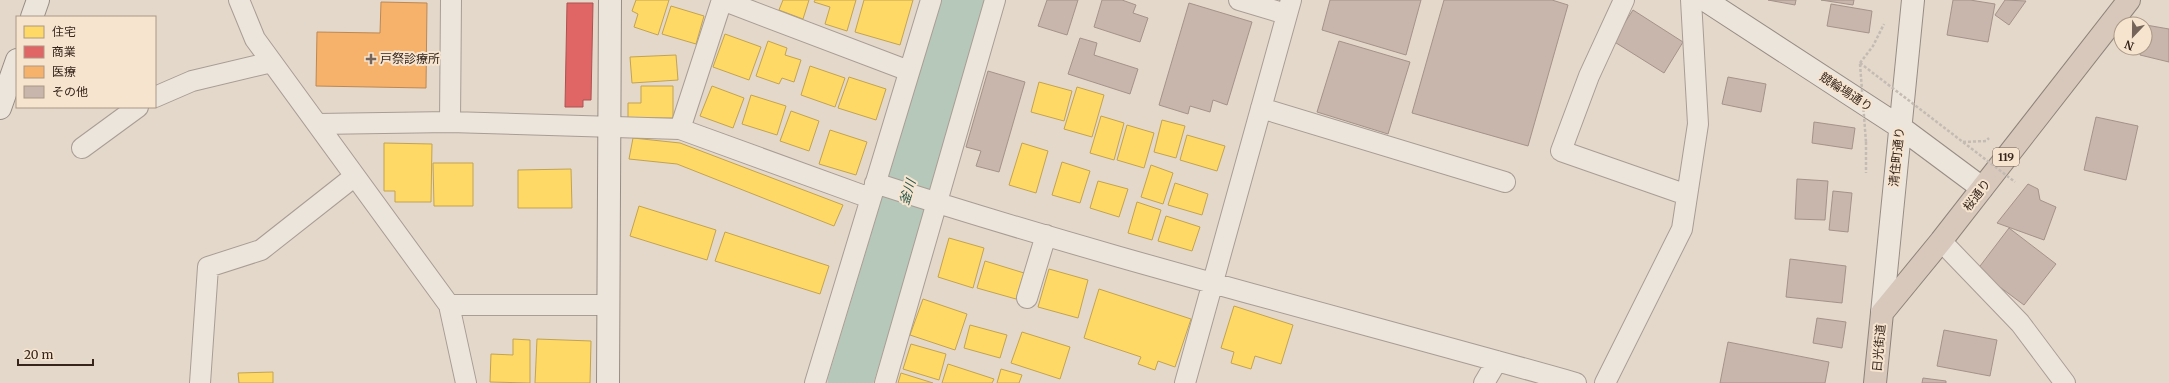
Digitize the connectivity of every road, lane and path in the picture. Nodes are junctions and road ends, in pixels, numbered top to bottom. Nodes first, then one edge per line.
1 (38, 0) edge
2 (239, 0) edge
3 (450, 0) edge
4 (610, 0) edge
5 (722, 0) edge
6 (930, 0) edge
7 (996, 0) edge
8 (1239, 0) edge
9 (1624, 0) edge
10 (1691, 0) edge
11 (1705, 0) edge
12 (1913, 0) edge
13 (2129, 0) edge
14 (1288, 7) edge
15 (32, 16) edge
16 (1884, 24) dead end
17 (272, 62) junction
18 (16, 63) edge
19 (1860, 63) junction
20 (909, 71) junction
21 (156, 97) edge
22 (0, 108) edge
23 (137, 108) edge
24 (1260, 108) junction
25 (450, 122) junction
26 (317, 124) junction
27 (609, 126) junction
28 (1900, 127) junction
29 (680, 129) junction
30 (1990, 136) dead end
31 (1963, 142) junction
32 (82, 148) dead end
33 (1866, 173) dead end
34 (355, 176) junction
35 (1505, 182) dead end
36 (2015, 182) dead end
37 (1982, 188) junction
38 (873, 191) junction
39 (1687, 195) junction
40 (937, 203) junction
41 (1046, 235) junction
42 (1941, 241) junction
43 (1212, 283) junction
44 (1027, 298) dead end
45 (449, 305) junction
46 (609, 305) junction
47 (1882, 313) junction
48 (1498, 361) junction
49 (200, 383) edge
50 (466, 383) edge
51 (608, 383) edge
52 (815, 383) edge
53 (885, 383) edge
54 (1185, 383) edge
55 (1484, 383) edge
56 (1576, 383) edge
57 (1605, 383) edge
58 (1875, 383) edge
59 (2065, 383) edge

1 - 15 street
2 - 17 street
3 - 25 street
4 - 27 street
5 - 20 street
5 - 29 street
6 - 20 street
7 - 40 street
8 - 14 street
9 - 39 street
10 - 39 street
11 - 28 street, 競輪場通り
12 - 28 street, 清住町通り
13 - 37 highway, 桜通り / 119
14 - 24 street
16 - 19 path
17 - 21 street
17 - 26 street
18 - 22 street
19 - 31 path, bridge
19 - 33 path, bridge
20 - 38 street
23 - 32 street
24 - 35 street
24 - 43 street
25 - 26 street
25 - 27 street
26 - 34 street
27 - 29 street
27 - 46 street
28 - 37 street, 競輪場通り
28 - 47 street, 清住町通り
29 - 38 street
30 - 31 path
31 - 36 path, bridge
34 - 45 street
34 - 49 street
37 - 42 highway, 桜通り / 119
38 - 40 street
38 - 52 street
39 - 57 street
40 - 41 street
40 - 53 street
41 - 43 street
41 - 44 street
42 - 47 highway, 桜通り / 119
42 - 59 street
43 - 48 street
43 - 54 street
45 - 46 street
45 - 50 street
46 - 51 street
47 - 58 highway, 日光街道
48 - 55 street
48 - 56 street

